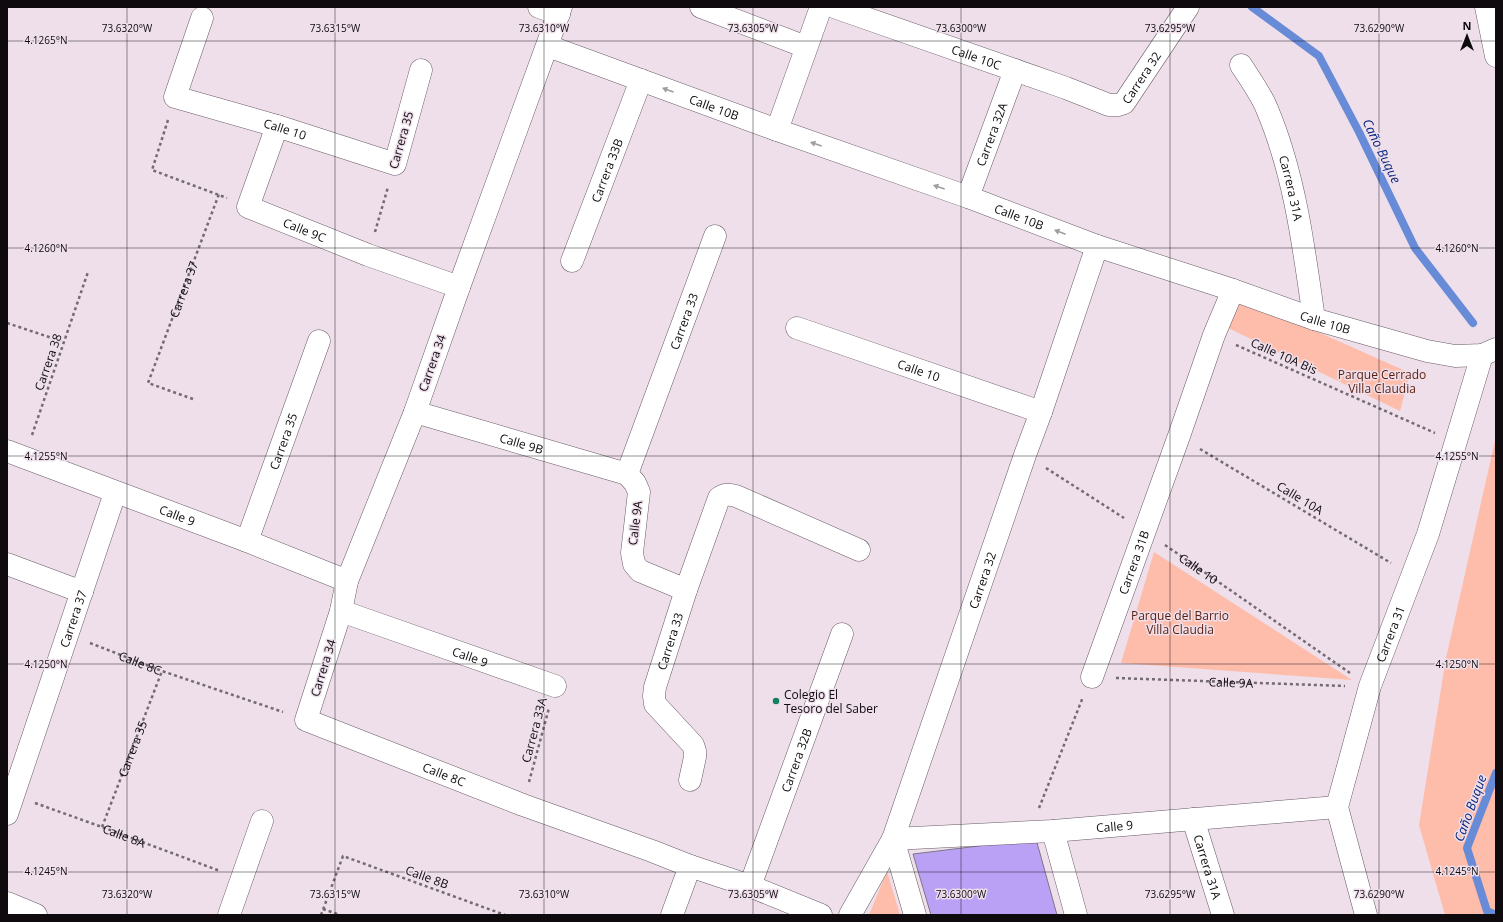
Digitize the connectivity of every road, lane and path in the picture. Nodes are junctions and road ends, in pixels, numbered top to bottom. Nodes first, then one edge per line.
1 (700, 7) edge
2 (821, 7) edge
3 (834, 7) edge
4 (1188, 7) edge
5 (1486, 7) edge
6 (553, 9) edge
7 (202, 18) dead end
8 (548, 46) junction
9 (806, 47) junction
10 (1496, 56) edge
11 (1241, 65) dead end
12 (421, 70) dead end
13 (1015, 70) junction
14 (641, 80) junction
15 (175, 97) junction
16 (1118, 105) joint
17 (277, 126) junction
18 (777, 130) junction
19 (394, 164) junction
20 (219, 194) junction
21 (968, 197) junction
22 (248, 207) junction
23 (715, 236) dead end
24 (1097, 246) junction
25 (368, 255) junction
26 (572, 261) dead end
27 (88, 272) dead end
28 (459, 288) junction
29 (1233, 290) junction
30 (1314, 320) junction
31 (7, 323) edge
32 (797, 328) dead end
33 (1214, 335) junction
34 (319, 341) dead end
35 (64, 342) junction
36 (1489, 352) edge
37 (193, 399) dead end
38 (415, 412) junction
39 (1041, 412) junction
40 (1179, 436) junction
41 (1456, 442) junction
42 (15, 454) edge
43 (1025, 454) junction
44 (627, 474) junction
45 (115, 493) junction
46 (1144, 531) junction
47 (247, 541) junction
48 (859, 550) dead end
49 (7, 564) edge
50 (1412, 576) junction
51 (347, 581) junction
52 (686, 590) junction
53 (82, 592) junction
54 (341, 611) junction
55 (68, 634) junction
56 (842, 634) dead end
57 (162, 671) junction
58 (1092, 677) junction
59 (555, 686) joint
60 (1370, 686) junction
61 (306, 720) junction
62 (690, 780) dead end
63 (9, 801) edge
64 (523, 805) junction
65 (1337, 807) junction
66 (1193, 819) junction
67 (262, 821) dead end
68 (102, 827) junction
69 (1053, 831) junction
70 (1029, 832) junction
71 (893, 839) junction
72 (690, 866) junction
73 (241, 879) junction
74 (750, 886) junction
75 (7, 903) edge
76 (323, 909) junction
77 (36, 915) edge
78 (228, 915) edge
79 (321, 915) edge
80 (340, 915) edge
81 (504, 915) edge
82 (672, 915) edge
83 (821, 915) edge
84 (850, 915) edge
85 (915, 915) edge
86 (1076, 915) edge
87 (1223, 915) edge
88 (1366, 915) edge

1 - 9 street
2 - 9 street
3 - 13 street, Calle 10C
4 - 16 street, Carrera 32
5 - 10 street
6 - 8 street, Carrera 34
7 - 15 street
8 - 14 street, Calle 10B
8 - 28 street, Carrera 34
9 - 18 street
11 - 30 street, Carrera 31A
12 - 19 street, Carrera 35
13 - 16 street, Calle 10C
13 - 21 street, Carrera 32A
18 -> 14 street, Calle 10B
14 - 26 street, Carrera 33B
15 - 17 street, Calle 10
15 - 20 path
17 - 19 street, Calle 10
17 - 22 street
21 -> 18 street, Calle 10B
19 - 25 path, Carrera 35
20 - 22 path
20 - 37 path, Carrera 37
24 -> 21 street, Calle 10B
22 - 25 street, Calle 9C
23 - 44 street, Carrera 33
24 - 29 street, Calle 10B
24 - 39 street, Carrera 32
25 - 28 street, Calle 9C
27 - 35 path, Carrera 38
28 - 38 street, Carrera 34
29 - 30 street, Calle 10B
29 - 33 street, Carrera 31B
30 - 36 street, Calle 10B
31 - 35 path
32 - 39 street, Calle 10
33 - 40 street, Carrera 31B
33 - 41 path, Calle 10A Bis
34 - 47 street, Carrera 35
35 - 42 path, Carrera 38
36 - 41 street, Carrera 31
38 - 44 street, Calle 9B
38 - 51 street, Carrera 34
39 - 43 street, Carrera 32
40 - 46 street, Carrera 31B
40 - 50 path, Calle 10A
41 - 50 street, Carrera 31
42 - 45 street, Calle 9
43 - 46 path, Calle 10
43 - 71 street, Carrera 32
44 - 52 street, Calle 9A
45 - 47 street, Calle 9
45 - 53 street, Carrera 37
46 - 58 street, Carrera 31B
46 - 60 path, Calle 10
47 - 51 street, Calle 9
48 - 52 street, Carrera 33
49 - 53 street
50 - 60 street, Carrera 31
51 - 54 street, Carrera 34
52 - 62 street, Carrera 33
53 - 55 street, Carrera 37
54 - 59 street, Calle 9
54 - 61 street, Carrera 34
55 - 57 path, Calle 8C
55 - 63 street, Carrera 37
56 - 74 street, Carrera 32B
57 - 61 path, Calle 8C
57 - 68 path, Carrera 35
58 - 60 path, Calle 9A
58 - 70 path
59 - 64 path, Carrera 33A
60 - 65 street, Carrera 31
61 - 64 street, Calle 8C
63 - 68 path, Calle 8A
64 - 72 street, Calle 8C
65 - 66 street, Calle 9
65 - 88 street
66 - 69 street, Calle 9
66 - 87 street, Carrera 31A
67 - 73 street
68 - 73 path, Calle 8A
69 - 70 street, Calle 9
69 - 86 street
70 - 71 street, Calle 9
71 - 84 street
71 - 85 street
72 - 74 street, Calle 8C
72 - 82 street
73 - 78 street
74 - 83 street, Calle 8C
75 - 77 street
76 - 79 path
76 - 80 path
76 - 81 path, Calle 8B

